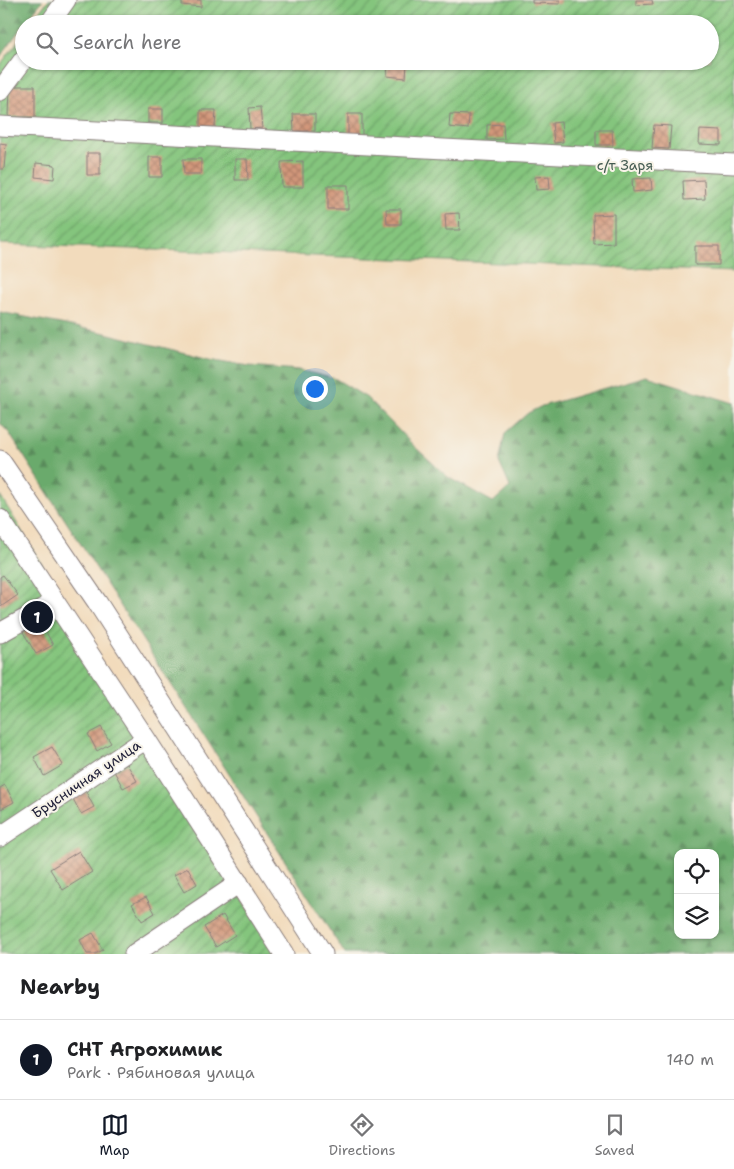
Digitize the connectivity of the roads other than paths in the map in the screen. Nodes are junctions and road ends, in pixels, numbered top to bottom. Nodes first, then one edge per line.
1 (66, 0) edge
2 (55, 15) edge
3 (16, 70) edge
4 (0, 91) edge
5 (0, 126) edge
6 (734, 164) edge
7 (0, 460) edge
8 (0, 519) edge
9 (55, 602) junction
10 (0, 633) edge
11 (146, 739) junction
12 (0, 837) edge
13 (239, 883) junction
14 (134, 954) edge
15 (284, 954) edge
16 (323, 954) edge

1 - 2 street
3 - 4 street
5 - 6 street
7 - 16 street
8 - 9 street
9 - 10 street
9 - 11 street
11 - 12 street, Брусничная улица
11 - 13 street
13 - 14 street
13 - 15 street

